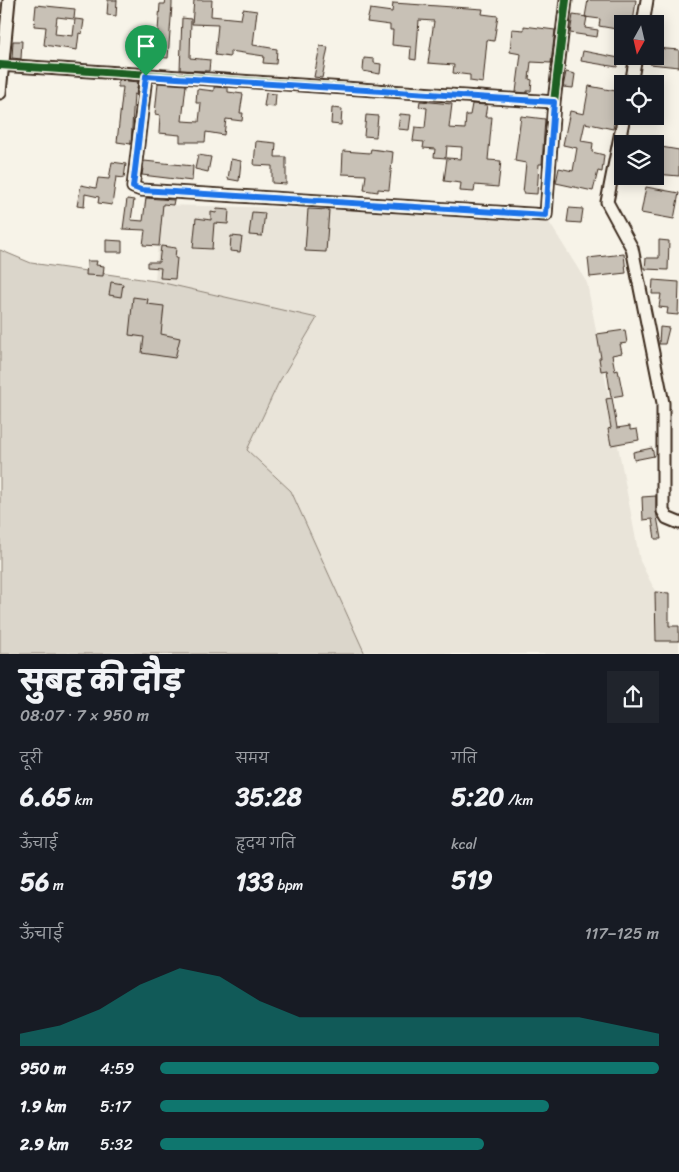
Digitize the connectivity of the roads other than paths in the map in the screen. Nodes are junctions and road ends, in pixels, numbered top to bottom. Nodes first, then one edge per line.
1 (9, 0) edge
2 (566, 0) edge
3 (647, 0) edge
4 (644, 15) edge
5 (2, 66) edge
6 (146, 76) junction
7 (0, 92) edge
8 (554, 102) junction
9 (622, 125) edge
10 (679, 523) edge

1 - 5 street
2 - 8 street
3 - 4 street
5 - 6 street
5 - 7 street
6 - 8 street
6 - 8 street
9 - 10 street

